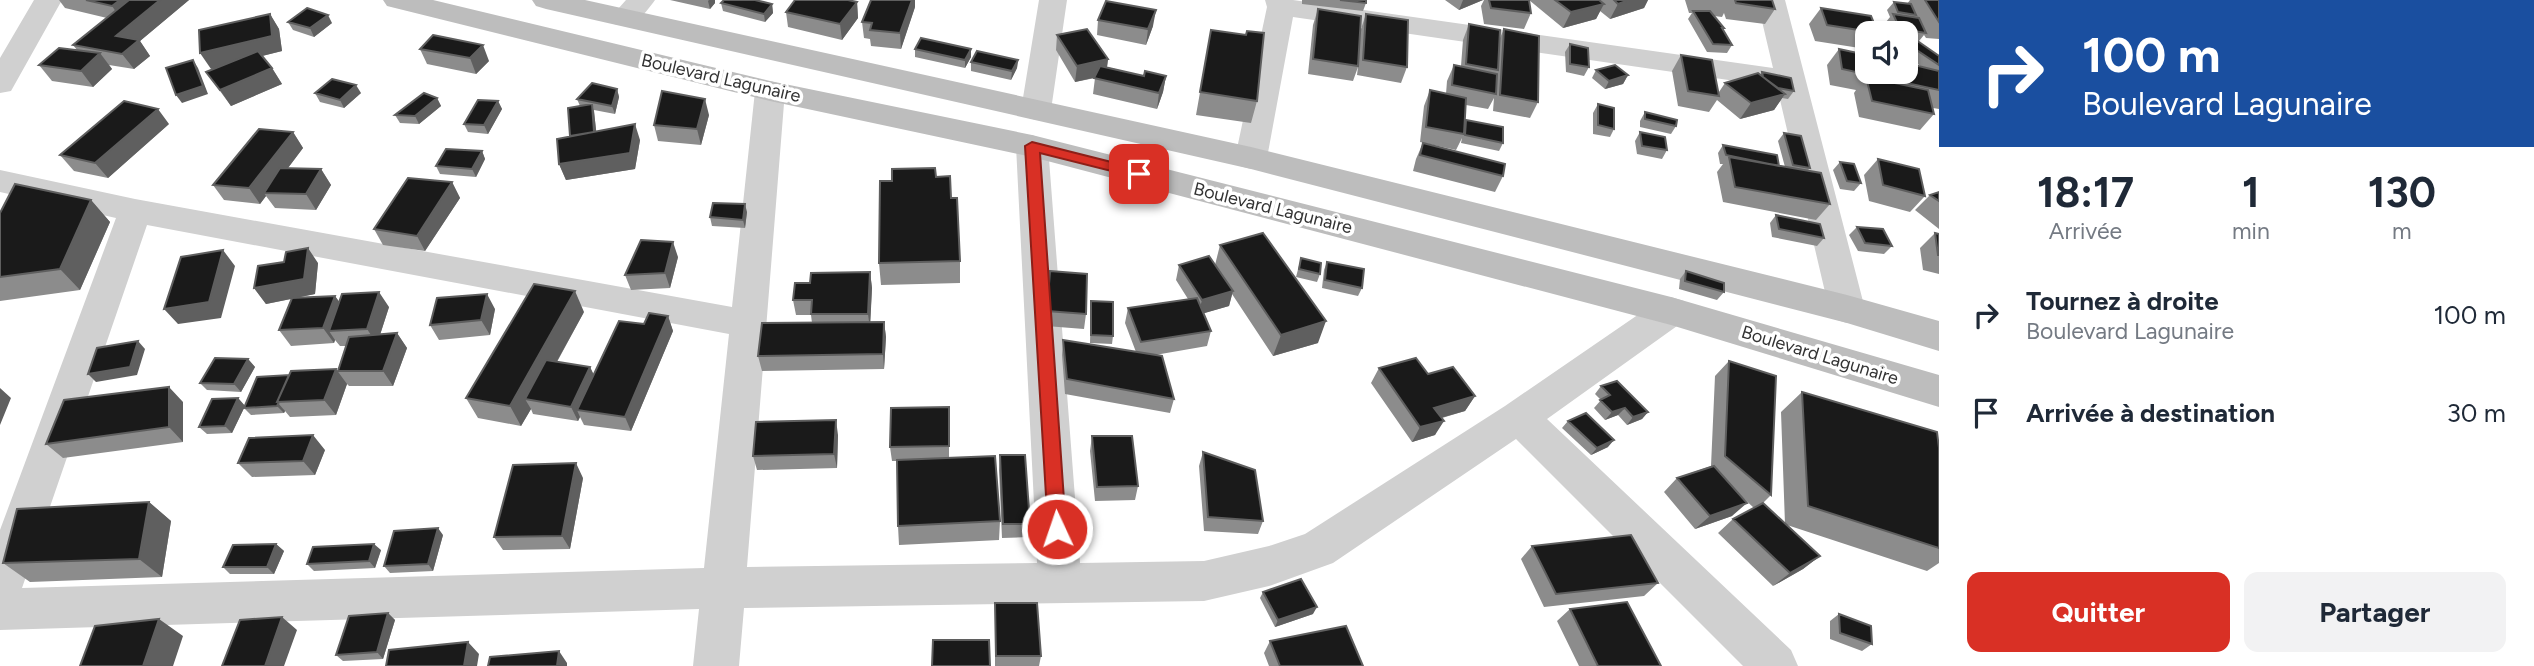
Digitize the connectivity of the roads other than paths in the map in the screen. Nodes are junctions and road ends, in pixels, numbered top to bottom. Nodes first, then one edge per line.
1 (48, 0) edge
2 (397, 0) edge
3 (546, 0) edge
4 (1053, 0) edge
5 (1771, 0) edge
6 (1280, 3) edge
7 (633, 9) edge
8 (2, 76) edge
9 (1792, 80) junction
10 (770, 90) junction
11 (1034, 128) junction
12 (1251, 158) junction
13 (0, 181) edge
14 (135, 211) junction
15 (1847, 310) junction
16 (1671, 311) junction
17 (748, 324) junction
18 (1939, 336) edge
19 (1939, 391) edge
20 (1519, 417) junction
21 (1060, 584) junction
22 (724, 588) junction
23 (0, 589) edge
24 (0, 608) edge
25 (716, 666) edge
26 (1775, 666) edge

1 - 8 street
2 - 10 main road, Boulevard Lagunaire
3 - 7 main road, Boulevard Lagunaire
4 - 11 street
5 - 9 street
6 - 9 street
6 - 12 street
7 - 11 main road, Boulevard Lagunaire
9 - 15 street
10 - 11 main road, Boulevard Lagunaire
10 - 17 street
11 - 12 main road, Boulevard Lagunaire
11 - 16 main road, Boulevard Lagunaire
11 - 21 street
12 - 15 main road, Boulevard Lagunaire
13 - 14 street
14 - 17 street
14 - 23 street
15 - 18 main road, Boulevard Lagunaire
16 - 19 main road, Boulevard Lagunaire
16 - 20 street
17 - 22 street
20 - 21 street
20 - 26 street
21 - 22 street
22 - 24 street
22 - 25 street

